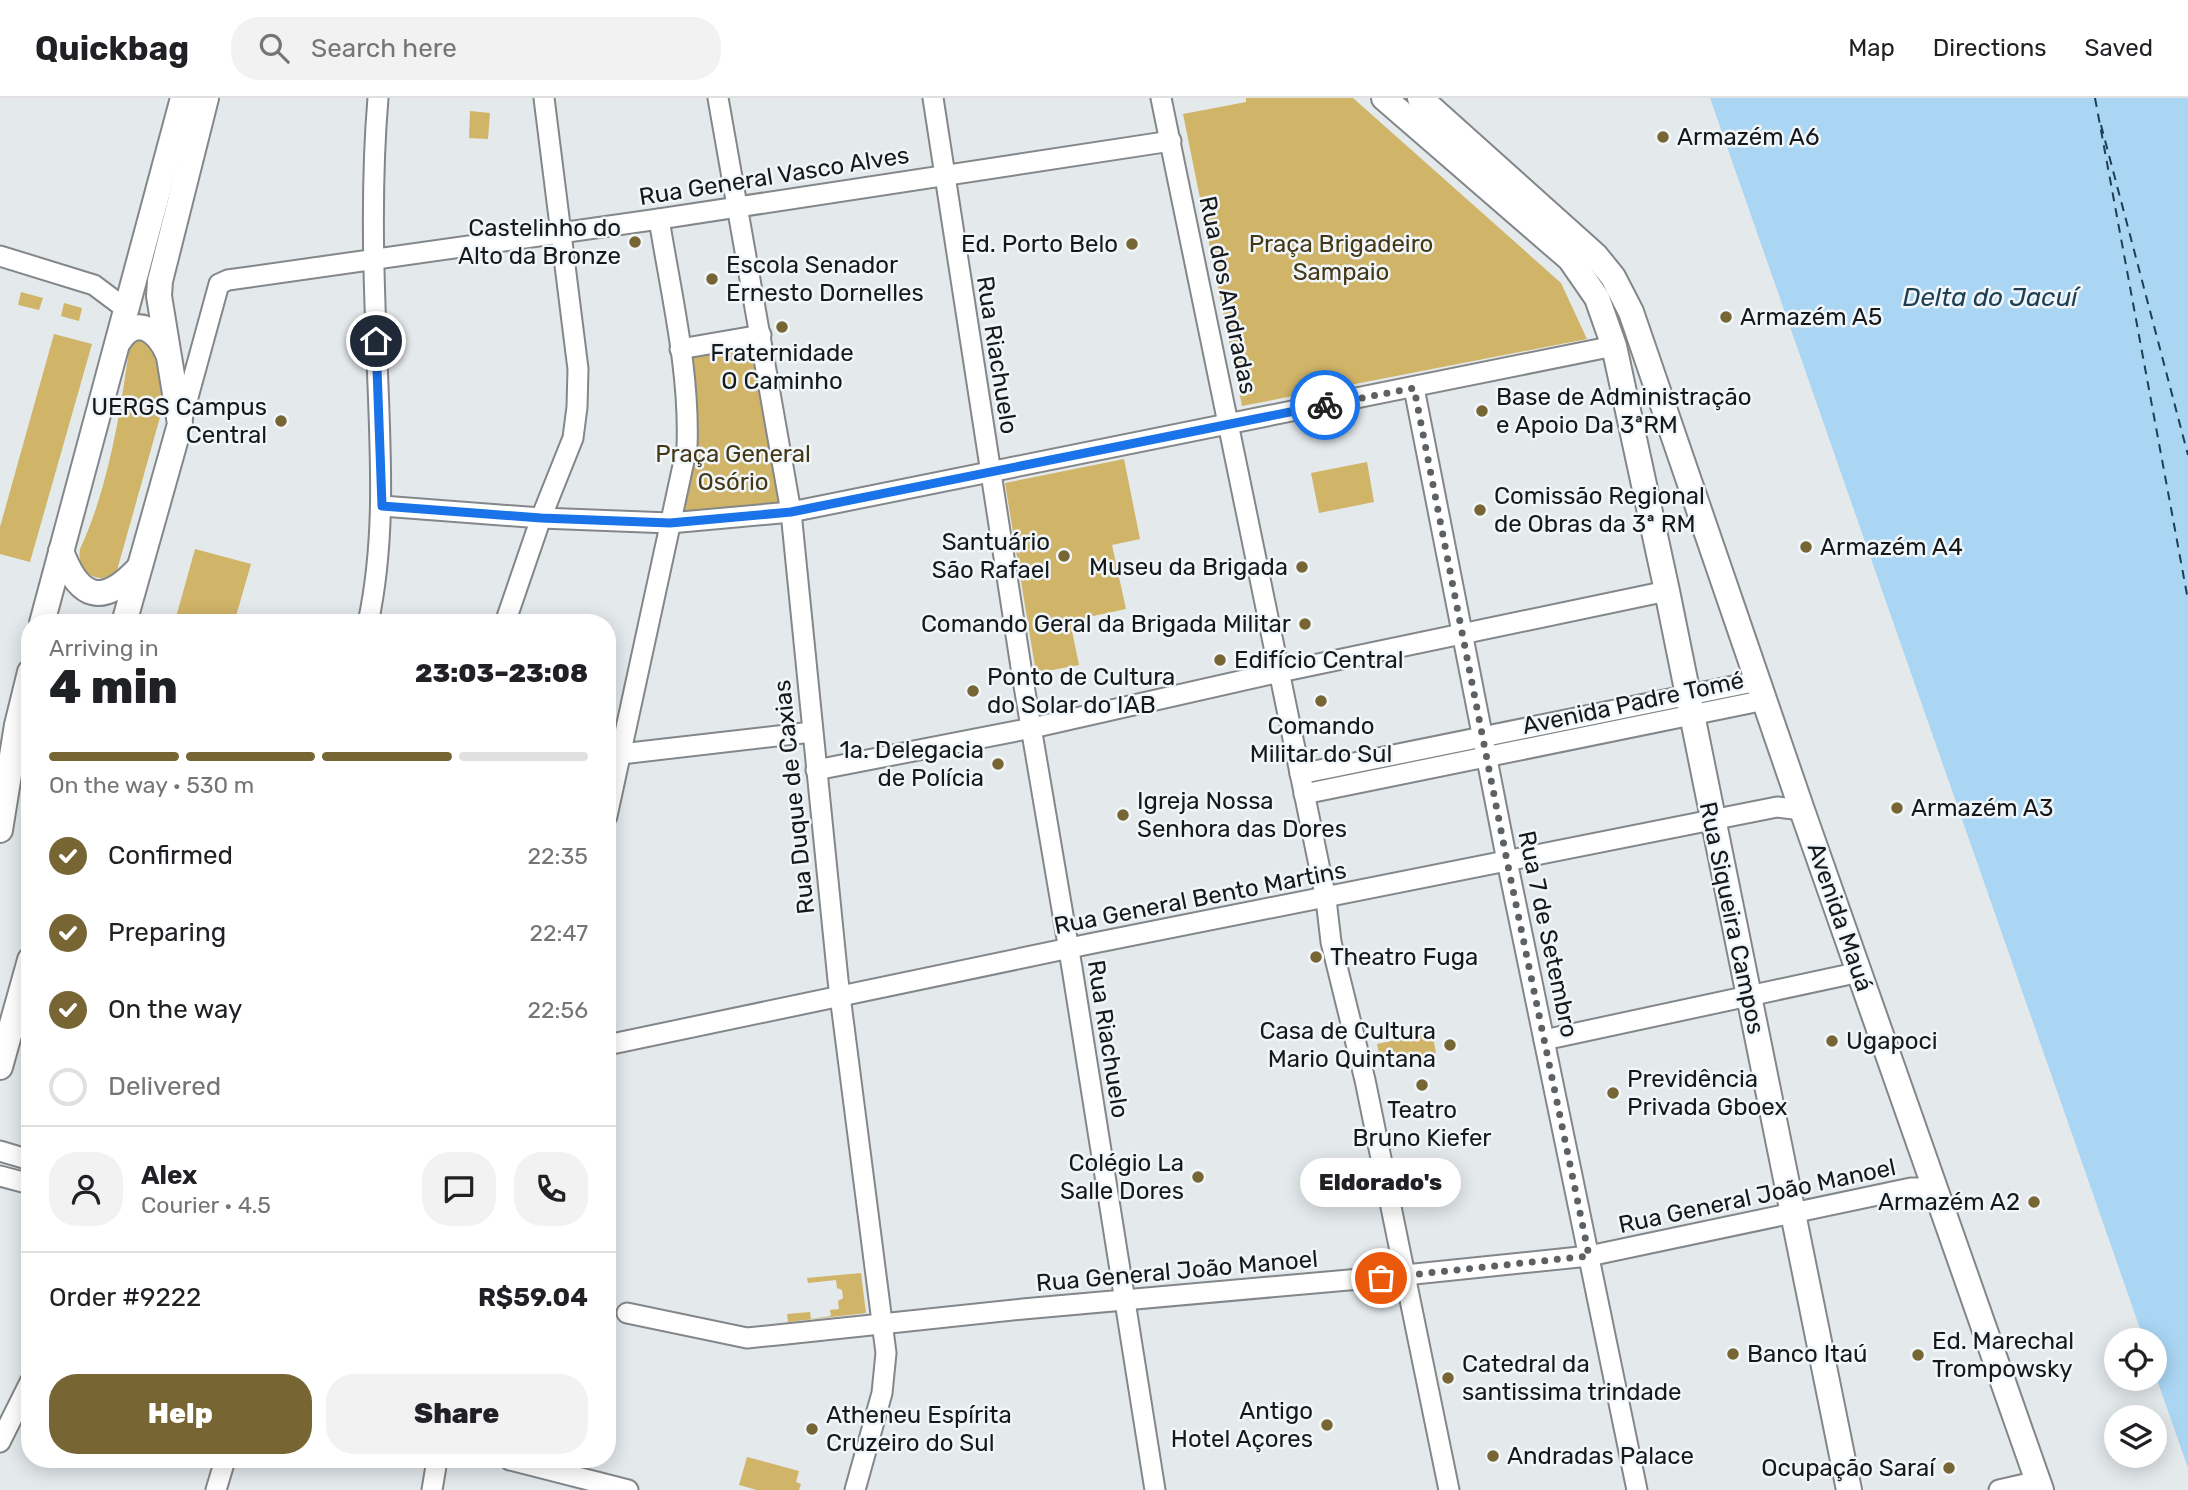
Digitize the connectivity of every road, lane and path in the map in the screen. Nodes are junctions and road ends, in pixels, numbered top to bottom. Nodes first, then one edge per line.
1 (183, 98) edge
2 (206, 98) edge
3 (378, 98) edge
4 (544, 98) edge
5 (718, 98) edge
6 (933, 98) edge
7 (1161, 98) edge
8 (1384, 98) edge
9 (1420, 98) edge
10 (1171, 141) junction
11 (945, 174) junction
12 (737, 207) junction
13 (659, 219) junction
14 (559, 233) junction
15 (0, 256) edge
16 (373, 258) junction
17 (126, 309) junction
18 (761, 335) junction
19 (118, 341) junction
20 (1614, 346) junction
21 (680, 349) junction
22 (170, 358) junction
23 (1414, 388) junction
24 (180, 424) junction
25 (1230, 424) junction
26 (990, 472) junction
27 (382, 506) junction
28 (791, 512) junction
29 (541, 518) junction
30 (670, 523) junction
31 (61, 551) junction
32 (139, 568) junction
33 (1667, 591) junction
34 (44, 614) edge
35 (126, 614) edge
36 (370, 614) edge
37 (508, 614) edge
38 (1462, 634) junction
39 (1280, 673) junction
40 (1762, 691) junction
41 (1689, 705) junction
42 (21, 709) edge
43 (1614, 711) junction
44 (1571, 720) junction
45 (1031, 729) junction
46 (1619, 731) junction
47 (812, 732) junction
48 (1484, 738) junction
49 (1575, 740) junction
50 (616, 744) edge
51 (616, 752) edge
52 (1393, 754) junction
53 (1488, 757) junction
54 (816, 770) junction
55 (1397, 775) junction
56 (1302, 784) junction
57 (1802, 810) junction
58 (1713, 821) junction
59 (0, 830) edge
60 (1507, 861) junction
61 (1326, 899) junction
62 (1068, 949) junction
63 (1860, 972) junction
64 (21, 992) edge
65 (840, 996) junction
66 (1749, 997) junction
67 (1544, 1040) junction
68 (616, 1043) edge
69 (0, 1067) edge
70 (0, 1151) edge
71 (21, 1157) edge
72 (0, 1176) edge
73 (21, 1182) edge
74 (1937, 1194) junction
75 (1793, 1213) junction
76 (1589, 1256) junction
77 (1405, 1275) junction
78 (1125, 1299) junction
79 (627, 1313) dead end
80 (882, 1324) junction
81 (21, 1400) edge
82 (0, 1442) edge
83 (223, 1468) edge
84 (436, 1468) edge
85 (541, 1468) edge
86 (2040, 1486) edge
87 (216, 1490) edge
88 (432, 1490) edge
89 (628, 1490) edge
90 (855, 1490) edge
91 (1155, 1490) edge
92 (1449, 1490) edge
93 (1637, 1490) edge
94 (1849, 1490) edge
95 (1999, 1490) edge

1 - 17 main road
2 - 22 main road
3 - 16 street
4 - 14 street
5 - 12 street, Rua Duque de Caxias
6 - 11 street, Rua Riachuelo
7 - 10 street, Rua dos Andradas
8 - 20 main road, Rua Siqueira Campos
9 - 40 main road, Avenida Mauá
10 - 11 street, Rua General Vasco Alves
10 - 25 street, Rua dos Andradas
11 - 12 street, Rua General Vasco Alves
11 - 26 street, Rua Riachuelo
12 - 13 street, Rua General Vasco Alves
12 - 18 street, Rua Duque de Caxias
13 - 14 street, Rua General Vasco Alves
13 - 21 street
14 - 16 street, Rua General Vasco Alves
14 - 29 street
15 - 17 street
16 - 24 street, Rua General Vasco Alves
16 - 27 street
17 - 19 main road
18 - 21 street
18 - 28 street, Rua Duque de Caxias
19 - 22 main road
19 - 31 main road
20 - 23 street
20 - 33 main road, Rua Siqueira Campos
21 - 30 street
22 - 24 main road
23 - 25 street
23 - 38 street, Rua 7 de Setembro
24 - 32 main road
25 - 26 street
25 - 39 street, Rua dos Andradas
26 - 28 street
26 - 45 street, Rua Riachuelo
27 - 29 street
27 - 36 street
28 - 30 street
28 - 47 street, Rua Duque de Caxias
29 - 30 street
29 - 37 street
30 - 50 street
31 - 32 main road
31 - 34 main road
32 - 35 main road
33 - 38 street
33 - 41 main road, Rua Siqueira Campos
38 - 39 street
38 - 48 street, Rua 7 de Setembro
39 - 45 street
39 - 56 street, Rua dos Andradas
40 - 41 street, Avenida Padre Tomé
40 - 57 main road, Avenida Mauá
41 - 43 street, Avenida Padre Tomé
41 - 46 street, Avenida Padre Tomé
41 - 58 main road, Rua Siqueira Campos
42 - 59 main road
43 - 44 street, Avenida Padre Tomé
43 - 46 street
44 - 48 street, Avenida Padre Tomé
44 - 49 street
45 - 54 street
45 - 62 street, Rua Riachuelo
46 - 49 street, Avenida Padre Tomé
47 - 51 street
47 - 54 street, Rua Duque de Caxias
48 - 52 street, Avenida Padre Tomé
48 - 53 street, Rua 7 de Setembro
49 - 53 street, Avenida Padre Tomé
52 - 55 street
52 - 56 street, Avenida Padre Tomé
53 - 55 street, Avenida Padre Tomé
53 - 60 street, Rua 7 de Setembro
54 - 65 street, Rua Duque de Caxias
55 - 56 street, Avenida Padre Tomé
56 - 61 street, Rua dos Andradas
57 - 58 street, Rua General Bento Martins
57 - 63 main road, Avenida Mauá
58 - 60 street, Rua General Bento Martins
58 - 66 main road, Rua Siqueira Campos
60 - 61 street, Rua General Bento Martins
60 - 67 street, Rua 7 de Setembro
61 - 62 street, Rua General Bento Martins
61 - 77 street, Rua dos Andradas
62 - 65 street, Rua General Bento Martins
62 - 78 street, Rua Riachuelo
63 - 66 street
63 - 74 main road, Avenida Mauá
64 - 69 main road
65 - 68 street, Rua General Bento Martins
65 - 80 street, Rua Duque de Caxias
66 - 67 street
66 - 75 main road, Rua Siqueira Campos
67 - 76 street, Rua 7 de Setembro
70 - 71 street
72 - 73 street
74 - 75 street, Rua General João Manoel
74 - 86 main road, Avenida Mauá
75 - 76 street, Rua General João Manoel
75 - 94 main road, Rua Siqueira Campos
76 - 77 street, Rua General João Manoel
76 - 93 street, Rua 7 de Setembro
77 - 78 street, Rua General João Manoel
77 - 92 street, Rua dos Andradas
78 - 80 street, Rua General João Manoel
78 - 91 street, Rua Riachuelo
79 - 80 street, Rua General João Manoel
80 - 90 street, Rua Duque de Caxias
81 - 82 street
83 - 87 street
84 - 88 street
85 - 89 street
86 - 95 street

